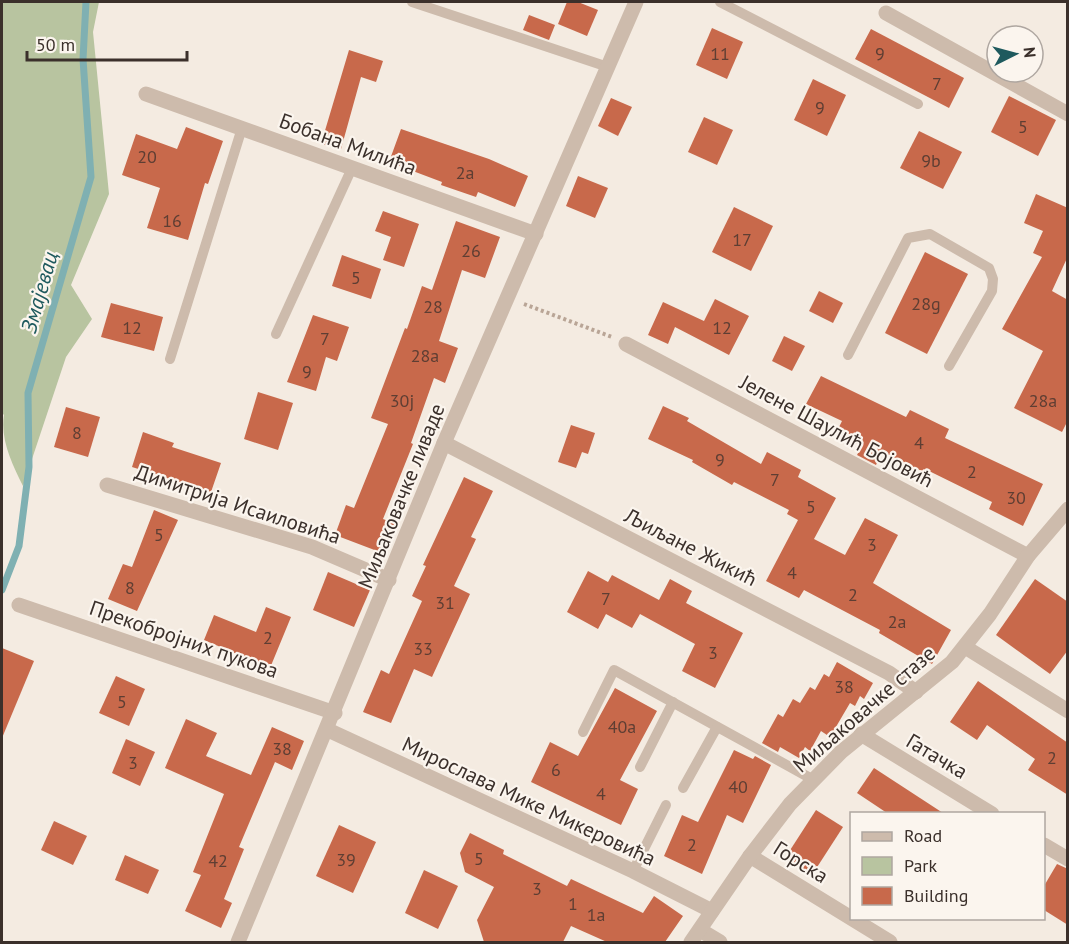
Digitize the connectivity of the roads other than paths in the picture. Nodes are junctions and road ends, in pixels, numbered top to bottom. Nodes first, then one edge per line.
1 (412, 2) edge
2 (636, 2) edge
3 (720, 2) edge
4 (886, 13) dead end
5 (608, 67) junction
6 (146, 94) dead end
7 (918, 104) dead end
8 (1068, 114) edge
9 (242, 128) junction
10 (352, 168) junction
11 (537, 234) junction
12 (276, 333) dead end
13 (626, 344) road end
14 (848, 355) dead end
15 (170, 358) dead end
16 (950, 366) dead end
17 (444, 443) junction
18 (106, 485) dead end
19 (1068, 509) edge
20 (1028, 556) junction
21 (389, 580) junction
22 (19, 605) dead end
23 (965, 647) junction
24 (916, 692) junction
25 (673, 702) junction
26 (1068, 711) edge
27 (335, 713) junction
28 (717, 727) junction
29 (328, 730) junction
30 (584, 732) dead end
31 (861, 734) junction
32 (640, 767) dead end
33 (812, 779) junction
34 (683, 788) dead end
35 (666, 805) dead end
36 (990, 812) edge
37 (1045, 846) edge
38 (750, 856) junction
39 (1068, 860) edge
40 (633, 871) junction
41 (712, 911) junction
42 (850, 917) edge
43 (854, 920) edge
44 (695, 936) edge
45 (238, 942) edge
46 (720, 942) edge
47 (890, 942) edge

1 - 5 lane
2 - 5 street, Миљаковачке ливаде
3 - 7 lane
4 - 8 street
5 - 11 street, Миљаковачке ливаде
6 - 9 street, Бобана Милића
9 - 10 street, Бобана Милића
9 - 15 lane
10 - 11 street, Бобана Милића
10 - 12 lane
11 - 17 street, Миљаковачке ливаде
13 - 20 street, Јелене Шаулић Бојовић
14 - 16 lane
17 - 21 street, Миљаковачке ливаде
17 - 24 street, Љиљане Жикић
18 - 21 street, Димитрија Исаиловића
19 - 20 street, Миљаковачке стазе
20 - 23 street, Миљаковачке стазе
21 - 27 street, Миљаковачке ливаде
22 - 27 street, Прекобројних пукова
23 - 24 street, Миљаковачке стазе
23 - 26 street
24 - 31 street, Миљаковачке стазе
25 - 28 lane
25 - 30 lane
25 - 32 lane
27 - 29 street, Миљаковачке ливаде
28 - 33 lane
28 - 34 lane
29 - 40 street, Мирослава Мике Микеровића
29 - 45 street, Миљаковачке ливаде
31 - 33 street, Миљаковачке стазе
31 - 36 street, Гатачка
33 - 38 street, Миљаковачке стазе
35 - 40 lane
37 - 39 street
38 - 41 street, Миљаковачке стазе
38 - 42 street, Горска
40 - 41 street, Мирослава Мике Микеровића
41 - 44 street, Миљаковачке стазе
43 - 47 street, Горска
44 - 46 street

